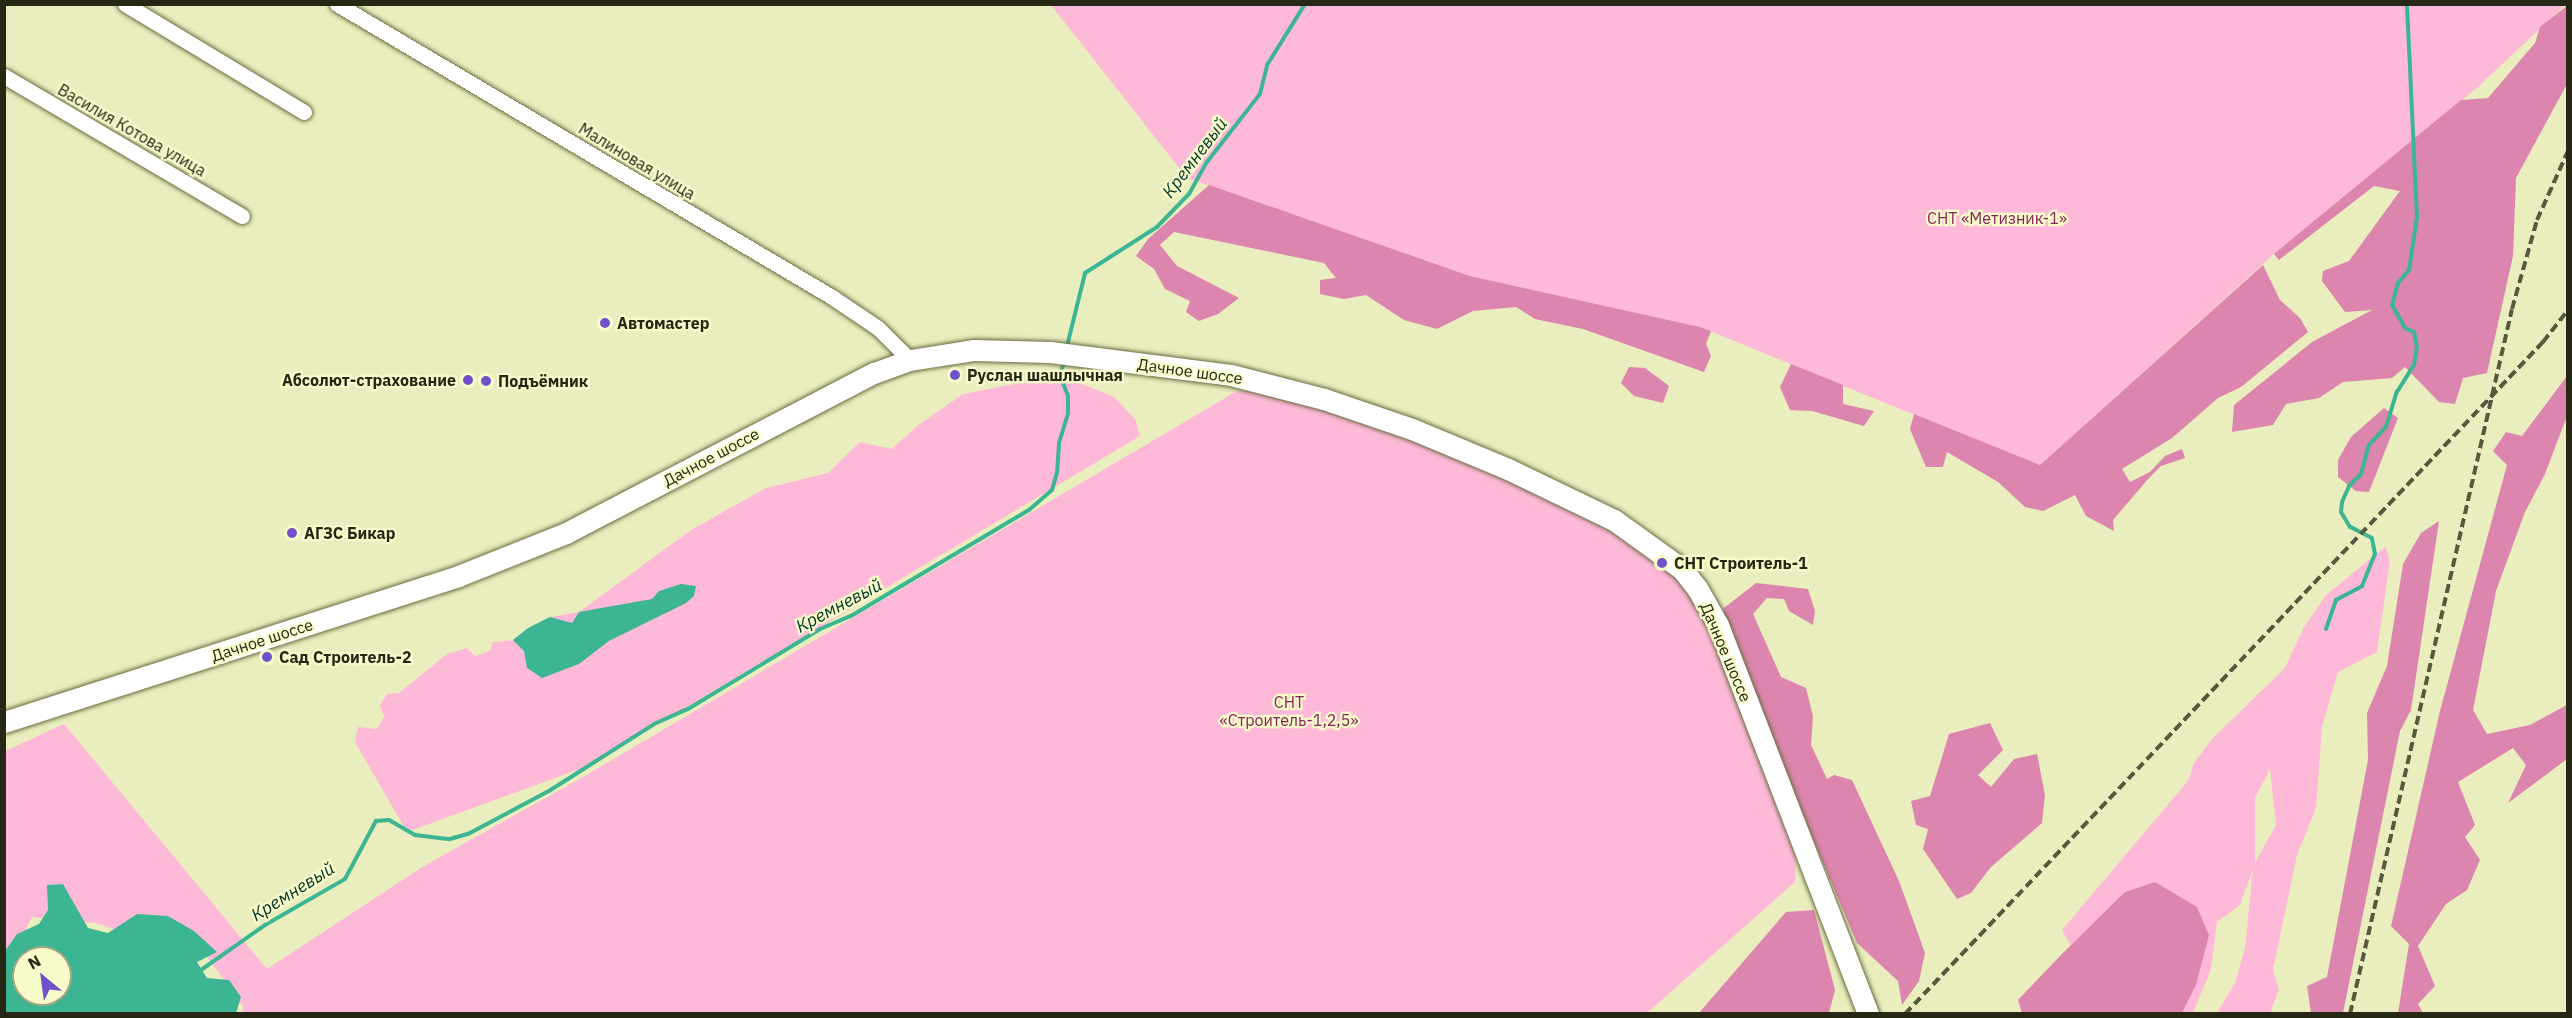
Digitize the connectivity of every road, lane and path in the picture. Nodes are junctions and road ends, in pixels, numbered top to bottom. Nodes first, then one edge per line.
1 (125, 4) edge
2 (337, 4) edge
3 (4, 76) edge
4 (304, 112) dead end
5 (242, 216) dead end
6 (910, 360) junction
7 (4, 722) edge
8 (1866, 1009) edge

1 - 4 street
2 - 6 street, Малиновая улица
3 - 5 street, Василия Котова улица
6 - 7 main road, Дачное шоссе
6 - 8 main road, Дачное шоссе

